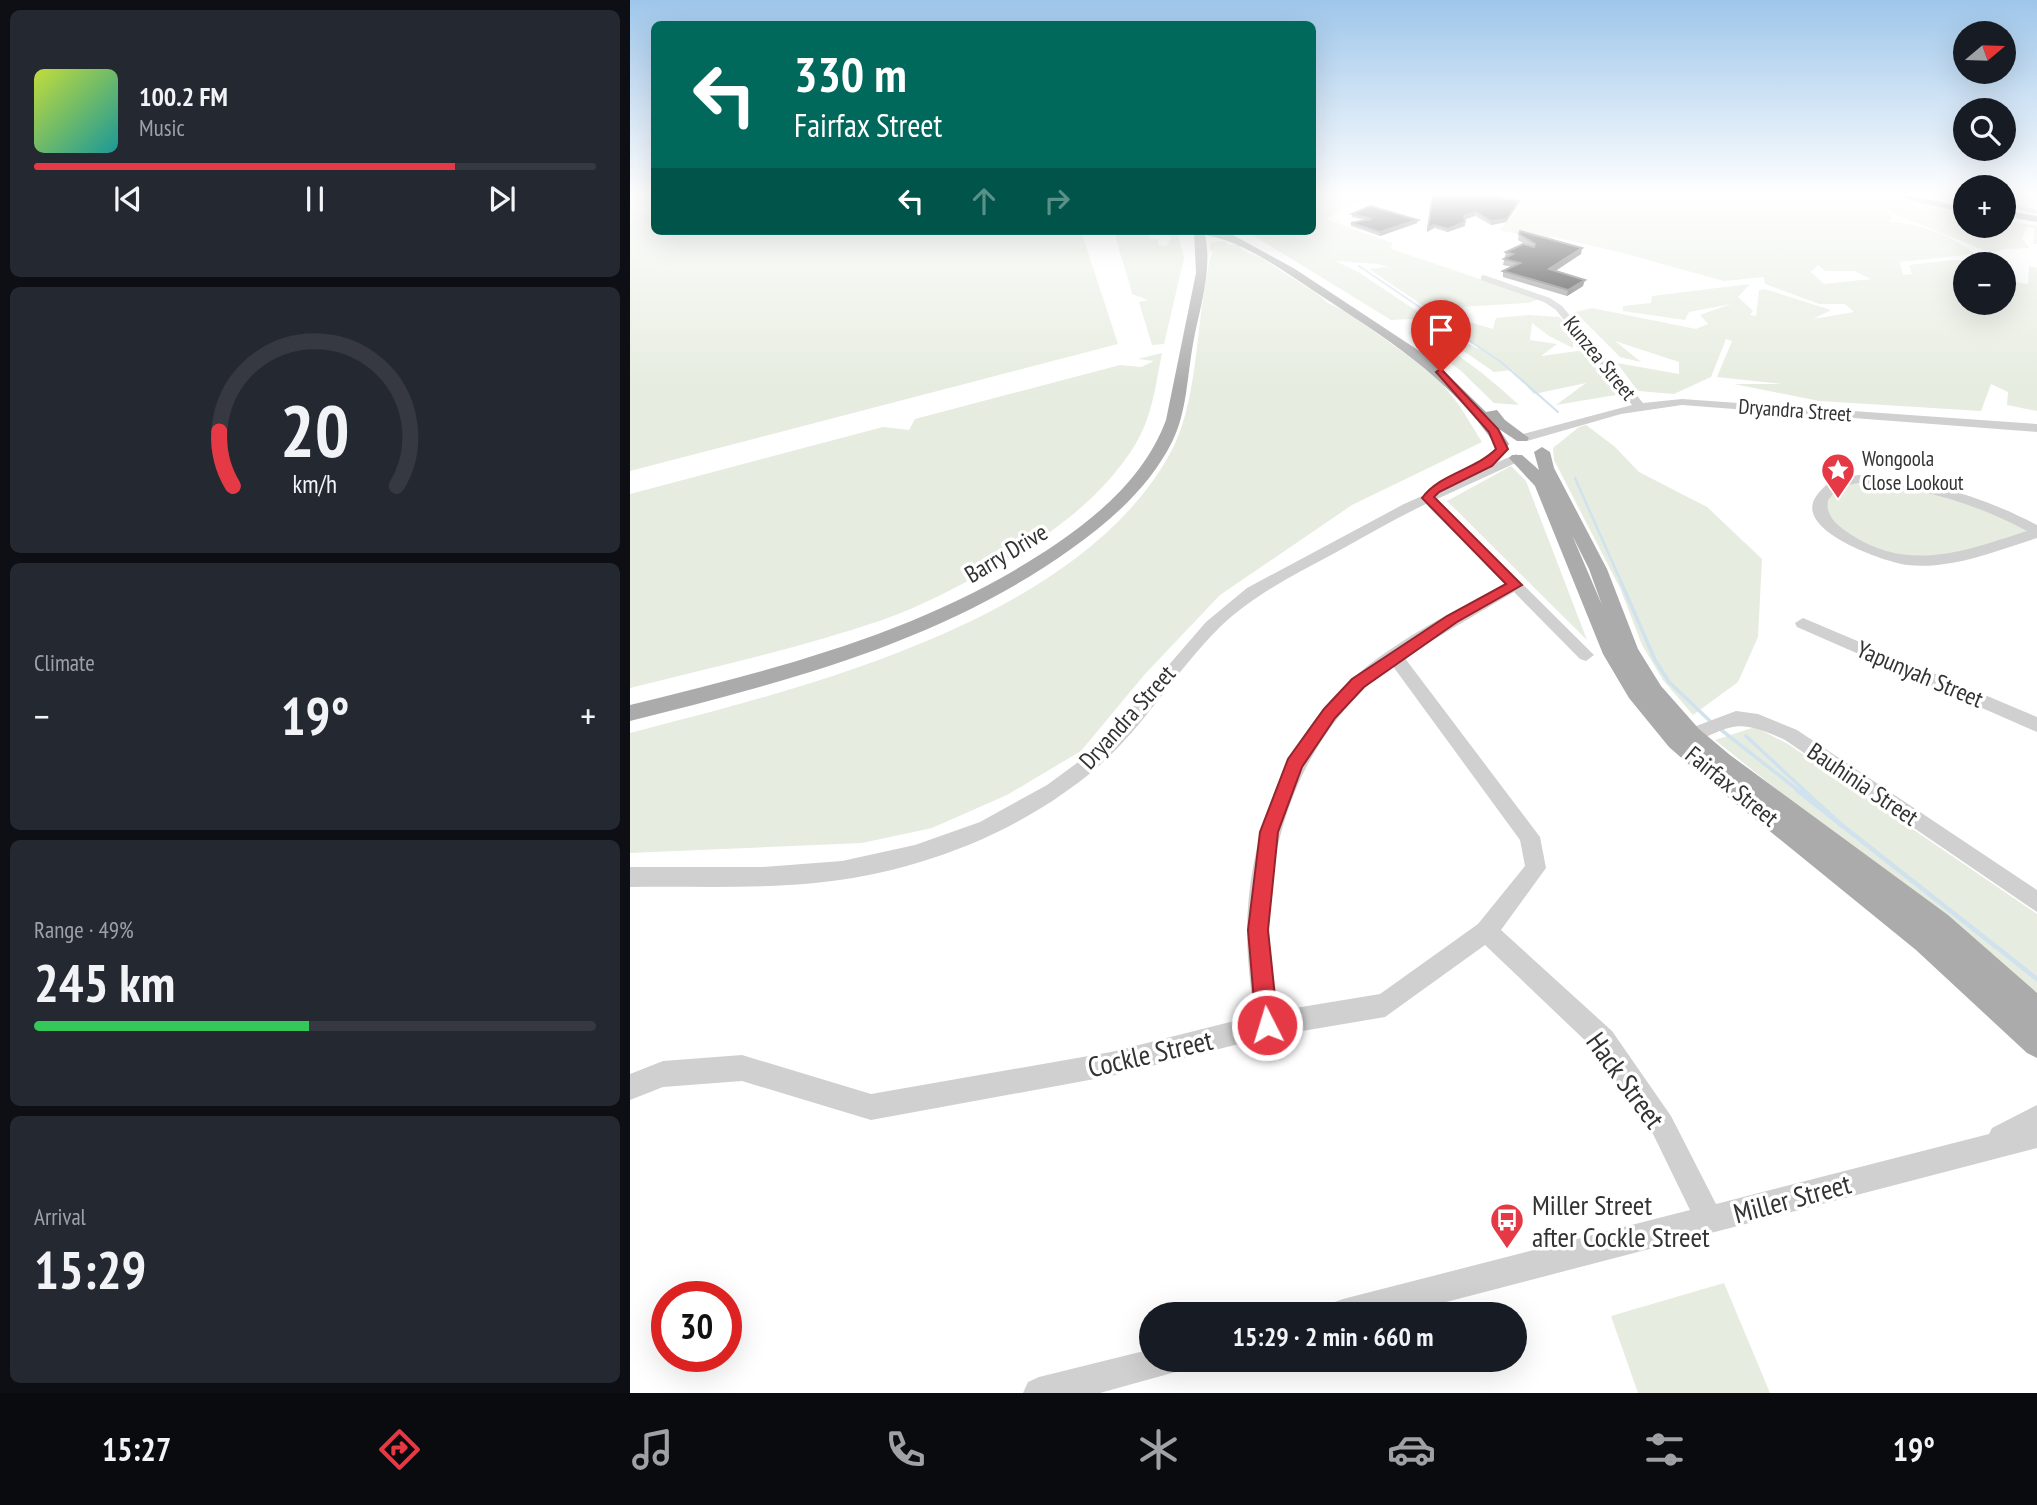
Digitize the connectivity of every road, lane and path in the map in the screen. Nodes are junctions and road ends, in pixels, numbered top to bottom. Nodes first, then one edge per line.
1 (1192, 259) edge
2 (1199, 259) edge
3 (1274, 259) edge
4 (1282, 259) edge
5 (1484, 278) dead end
6 (1639, 406) junction
7 (1557, 428) junction
8 (2037, 428) edge
9 (1514, 448) junction
10 (1542, 450) junction
11 (1428, 498) junction
12 (2037, 532) edge
13 (1515, 585) junction
14 (1802, 623) dead end
15 (1586, 655) dead end
16 (1395, 657) junction
17 (630, 699) edge
18 (630, 713) edge
19 (2034, 721) edge
20 (1699, 732) junction
21 (630, 877) edge
22 (2037, 902) edge
23 (1486, 931) junction
24 (2037, 1012) edge
25 (1267, 1025) junction
26 (2037, 1043) edge
27 (630, 1087) edge
28 (2037, 1118) edge
29 (2037, 1135) edge
30 (1977, 1150) junction
31 (1709, 1220) junction
32 (1390, 1302) edge
33 (1139, 1368) edge
34 (1053, 1391) edge

1 - 17 main road, Barry Drive
2 - 18 main road, Barry Drive
3 - 9 main road, Fairfax Street
4 - 9 main road, Fairfax Street
5 - 6 street, Kunzea Street
6 - 7 street, Dryandra Street
6 - 8 street, Dryandra Street
7 - 9 street, Dryandra Street
7 - 10 street
9 - 10 main road
9 - 11 street, Dryandra Street
9 - 20 main road, Fairfax Street
10 - 20 main road, Fairfax Street
11 - 13 street
11 - 21 street, Dryandra Street
12 - 12 street
13 - 15 street
13 - 16 street
14 - 19 street, Yapunyah Street
16 - 23 street, Cockle Street
16 - 25 street
20 - 22 street, Bauhinia Street
20 - 24 main road, Fairfax Street
20 - 26 main road, Fairfax Street
23 - 25 street, Cockle Street
23 - 31 street, Hack Street
25 - 27 street, Cockle Street
28 - 30 street
29 - 30 street, Miller Street
30 - 31 street, Miller Street
31 - 32 street, Miller Street
33 - 34 street

